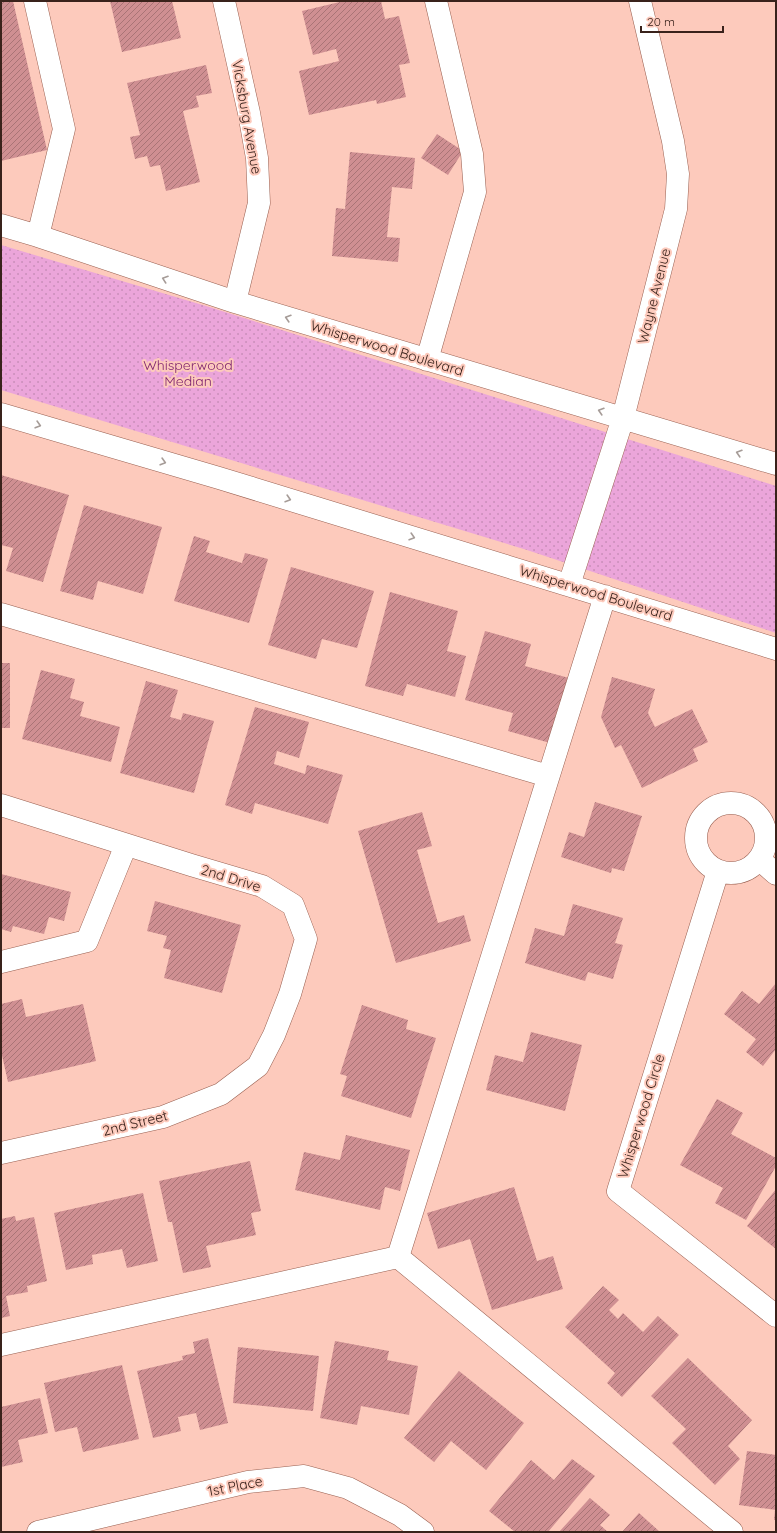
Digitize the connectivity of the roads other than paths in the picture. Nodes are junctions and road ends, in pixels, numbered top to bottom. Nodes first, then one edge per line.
1 (35, 1) edge
2 (224, 1) edge
3 (436, 1) edge
4 (640, 1) edge
5 (1, 225) edge
6 (38, 236) junction
7 (235, 302) junction
8 (427, 360) junction
9 (1, 414) edge
10 (623, 418) junction
11 (776, 464) edge
12 (569, 585) junction
13 (605, 596) junction
14 (1, 614) edge
15 (776, 649) edge
16 (548, 776) junction
17 (1, 805) edge
18 (126, 845) junction
19 (759, 859) junction
20 (718, 871) junction
21 (776, 874) edge
22 (1, 962) edge
23 (258, 1066) joint
24 (1, 1153) edge
25 (398, 1256) junction
26 (776, 1316) edge
27 (1, 1345) edge
28 (38, 1532) edge
29 (424, 1532) edge
30 (732, 1532) edge

1 - 6 street
2 - 7 street, Vicksburg Avenue
3 - 8 street
4 - 10 street, Wayne Avenue
5 - 6 street, Whisperwood Boulevard
7 -> 6 street, Whisperwood Boulevard
8 -> 7 street, Whisperwood Boulevard
10 -> 8 street, Whisperwood Boulevard
9 -> 12 street, Whisperwood Boulevard
11 -> 10 street, Whisperwood Boulevard
10 - 12 street, Wayne Avenue
12 - 13 street, Whisperwood Boulevard
13 - 15 street, Whisperwood Boulevard
13 - 16 street
14 - 16 street
16 - 25 street
17 - 18 street, 2nd Drive
18 - 22 street
18 - 23 street, 2nd Drive
19 - 20 street
19 - 20 street
19 - 21 street
20 - 26 street, Whisperwood Circle
23 - 24 street, 2nd Street
25 - 27 street
25 - 30 street
28 - 29 street, 1st Place

